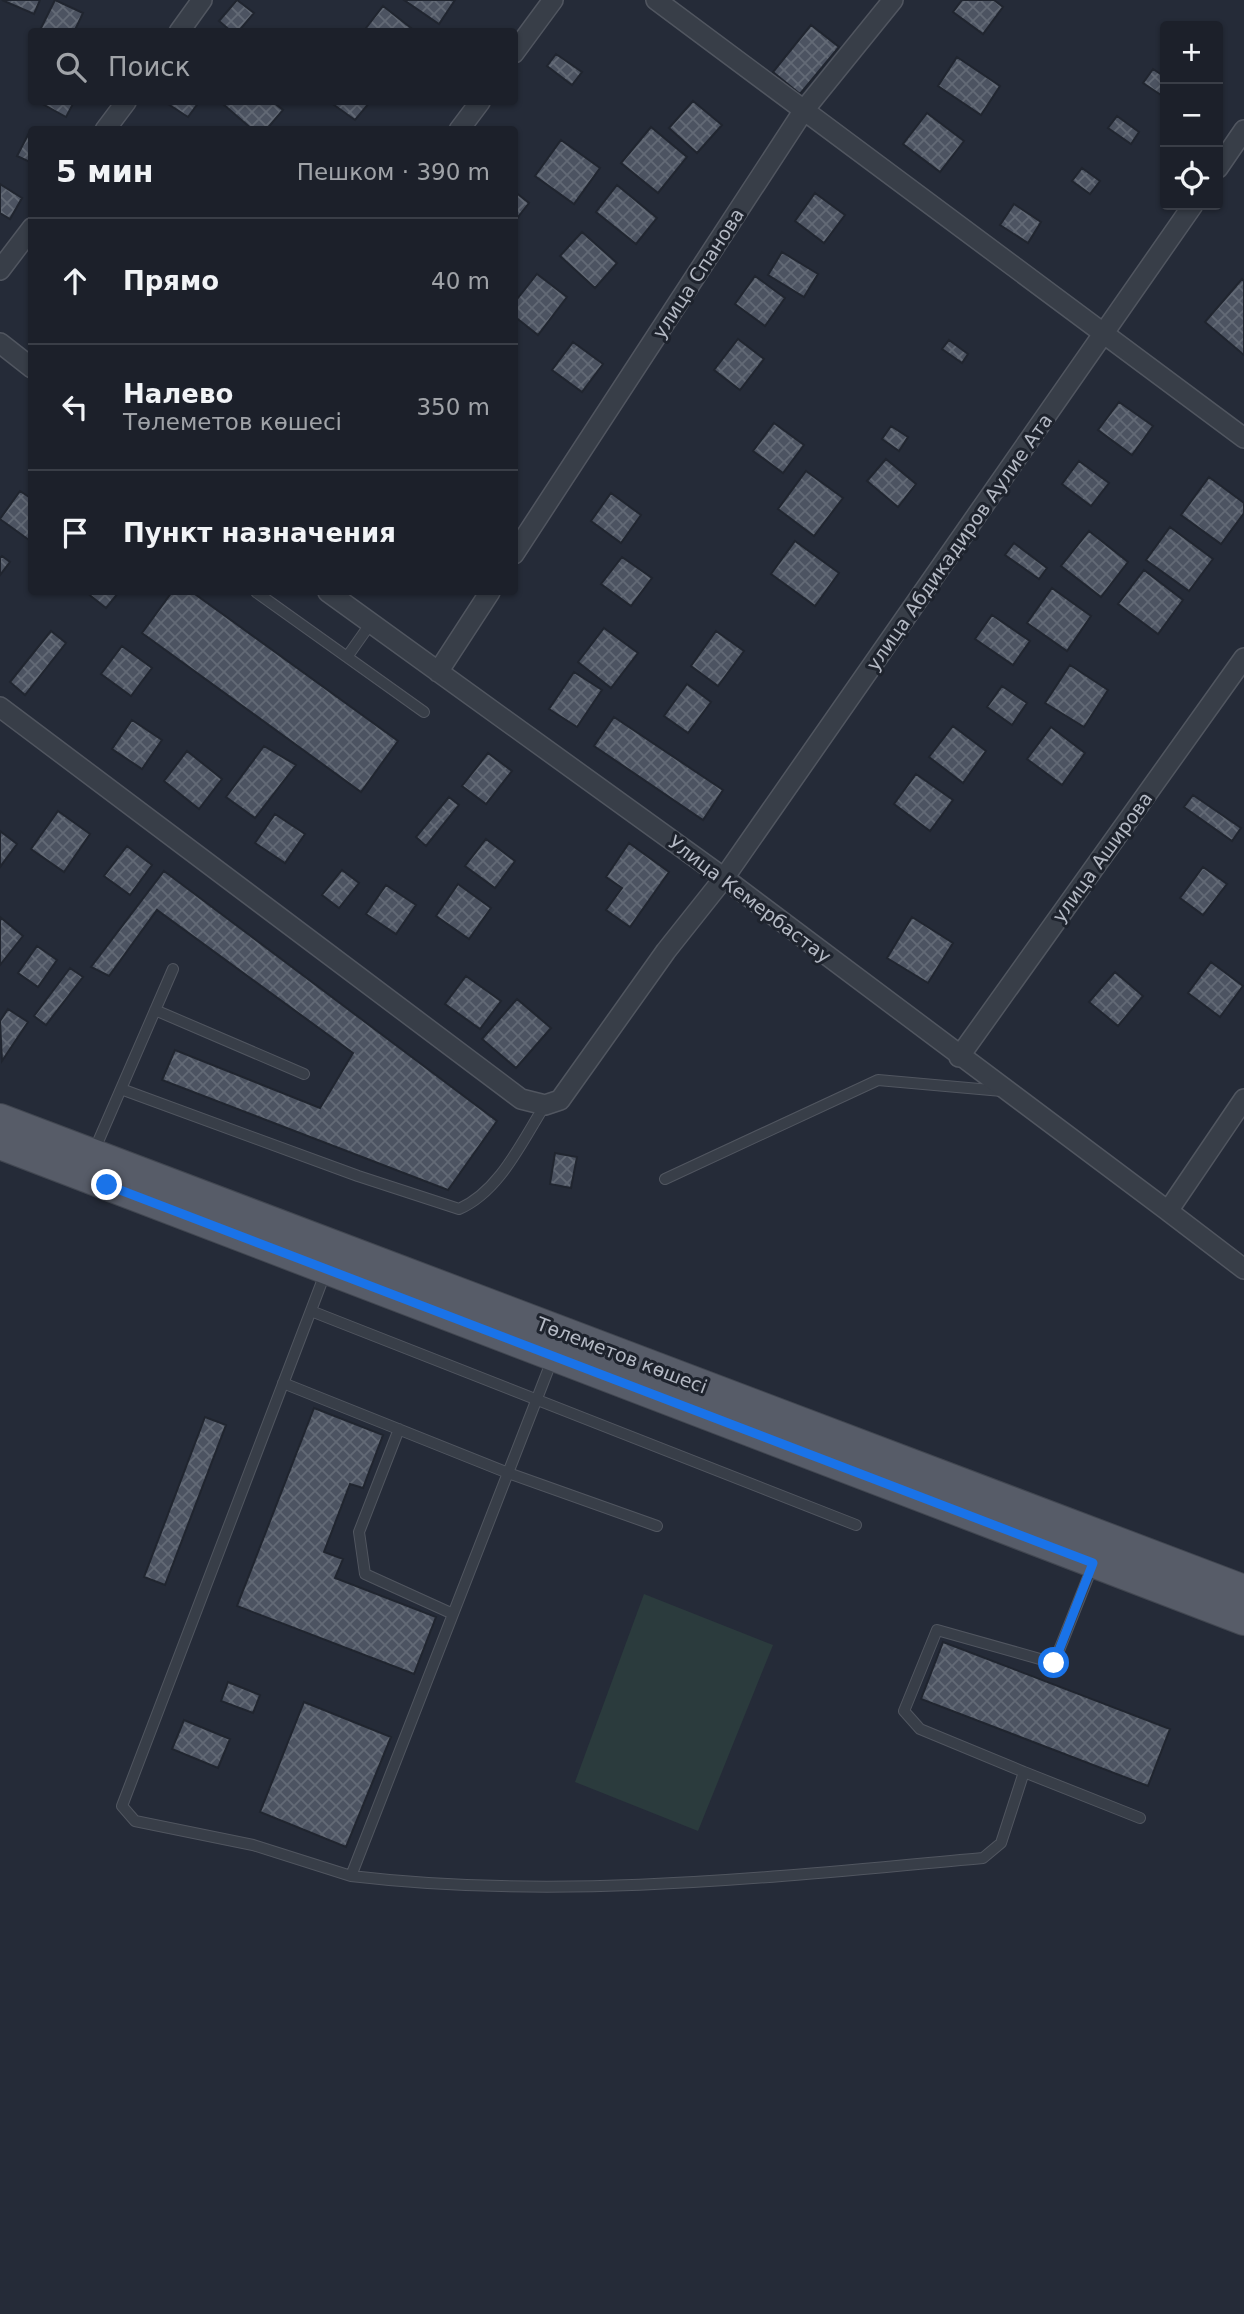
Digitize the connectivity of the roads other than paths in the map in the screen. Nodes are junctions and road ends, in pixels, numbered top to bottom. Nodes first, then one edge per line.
1 (202, 0) edge
2 (553, 0) edge
3 (656, 0) edge
4 (892, 0) edge
5 (182, 28) edge
6 (518, 48) edge
7 (124, 105) edge
8 (478, 105) edge
9 (804, 110) junction
10 (108, 126) edge
11 (462, 126) edge
12 (1244, 130) edge
13 (1223, 161) edge
14 (1190, 210) edge
15 (28, 233) edge
16 (0, 270) edge
17 (1105, 334) junction
18 (0, 344) edge
19 (28, 365) edge
20 (1244, 438) edge
21 (518, 548) edge
22 (262, 595) edge
23 (332, 595) edge
24 (488, 595) edge
25 (372, 623) junction
26 (347, 657) junction
27 (1244, 658) edge
28 (438, 672) junction
29 (0, 707) edge
30 (424, 712) dead end
31 (724, 878) junction
32 (173, 969) dead end
33 (155, 1010) junction
34 (959, 1057) junction
35 (304, 1074) dead end
36 (121, 1089) junction
37 (1006, 1092) junction
38 (1244, 1099) edge
39 (545, 1105) junction
40 (0, 1119) edge
41 (0, 1144) edge
42 (92, 1154) junction
43 (665, 1178) dead end
44 (1168, 1211) junction
45 (327, 1269) junction
46 (1244, 1269) edge
47 (311, 1311) junction
48 (553, 1356) junction
49 (283, 1383) junction
50 (536, 1400) junction
51 (399, 1429) junction
52 (508, 1472) junction
53 (856, 1525) dead end
54 (657, 1526) dead end
55 (1093, 1563) junction
56 (1244, 1590) edge
57 (453, 1614) junction
58 (1244, 1619) edge
59 (1024, 1772) junction
60 (1140, 1818) dead end
61 (352, 1876) junction

1 - 5 street
2 - 6 street
3 - 9 street
4 - 9 street, улица Спанова
7 - 10 street
8 - 11 street
9 - 17 street
9 - 21 street, улица Спанова
12 - 13 street
14 - 17 street, улица Абдикадиров Аулие Ата
15 - 16 street
17 - 20 street
17 - 31 street, улица Абдикадиров Аулие Ата
18 - 19 street
22 - 26 lane
23 - 25 street, Улица Кемербастау
24 - 28 street
25 - 26 lane
25 - 28 street, Улица Кемербастау
26 - 30 lane
27 - 34 street, улица Аширова
28 - 31 street, Улица Кемербастау
29 - 39 street
31 - 34 street, Улица Кемербастау
31 - 39 street, улица Абдикадиров Аулие Ата
32 - 33 lane
33 - 35 lane
33 - 36 lane
34 - 37 street, Улица Кемербастау
36 - 39 lane
36 - 42 lane
37 - 43 lane
37 - 44 street, Улица Кемербастау
38 - 44 street
40 - 42 main road, Төлеметов көшесі
41 - 45 main road, Төлеметов көшесі
42 - 56 main road, Төлеметов көшесі
44 - 46 street, Улица Кемербастау
45 - 47 lane
45 - 48 main road, Төлеметов көшесі
47 - 49 lane
47 - 50 lane
48 - 50 lane
48 - 55 main road, Төлеметов көшесі
49 - 51 lane
49 - 61 lane
50 - 52 lane
50 - 53 lane
51 - 52 lane
51 - 57 lane
52 - 54 lane
52 - 57 lane
55 - 58 main road, Төлеметов көшесі
55 - 59 lane
57 - 61 lane
59 - 60 lane
59 - 61 lane

